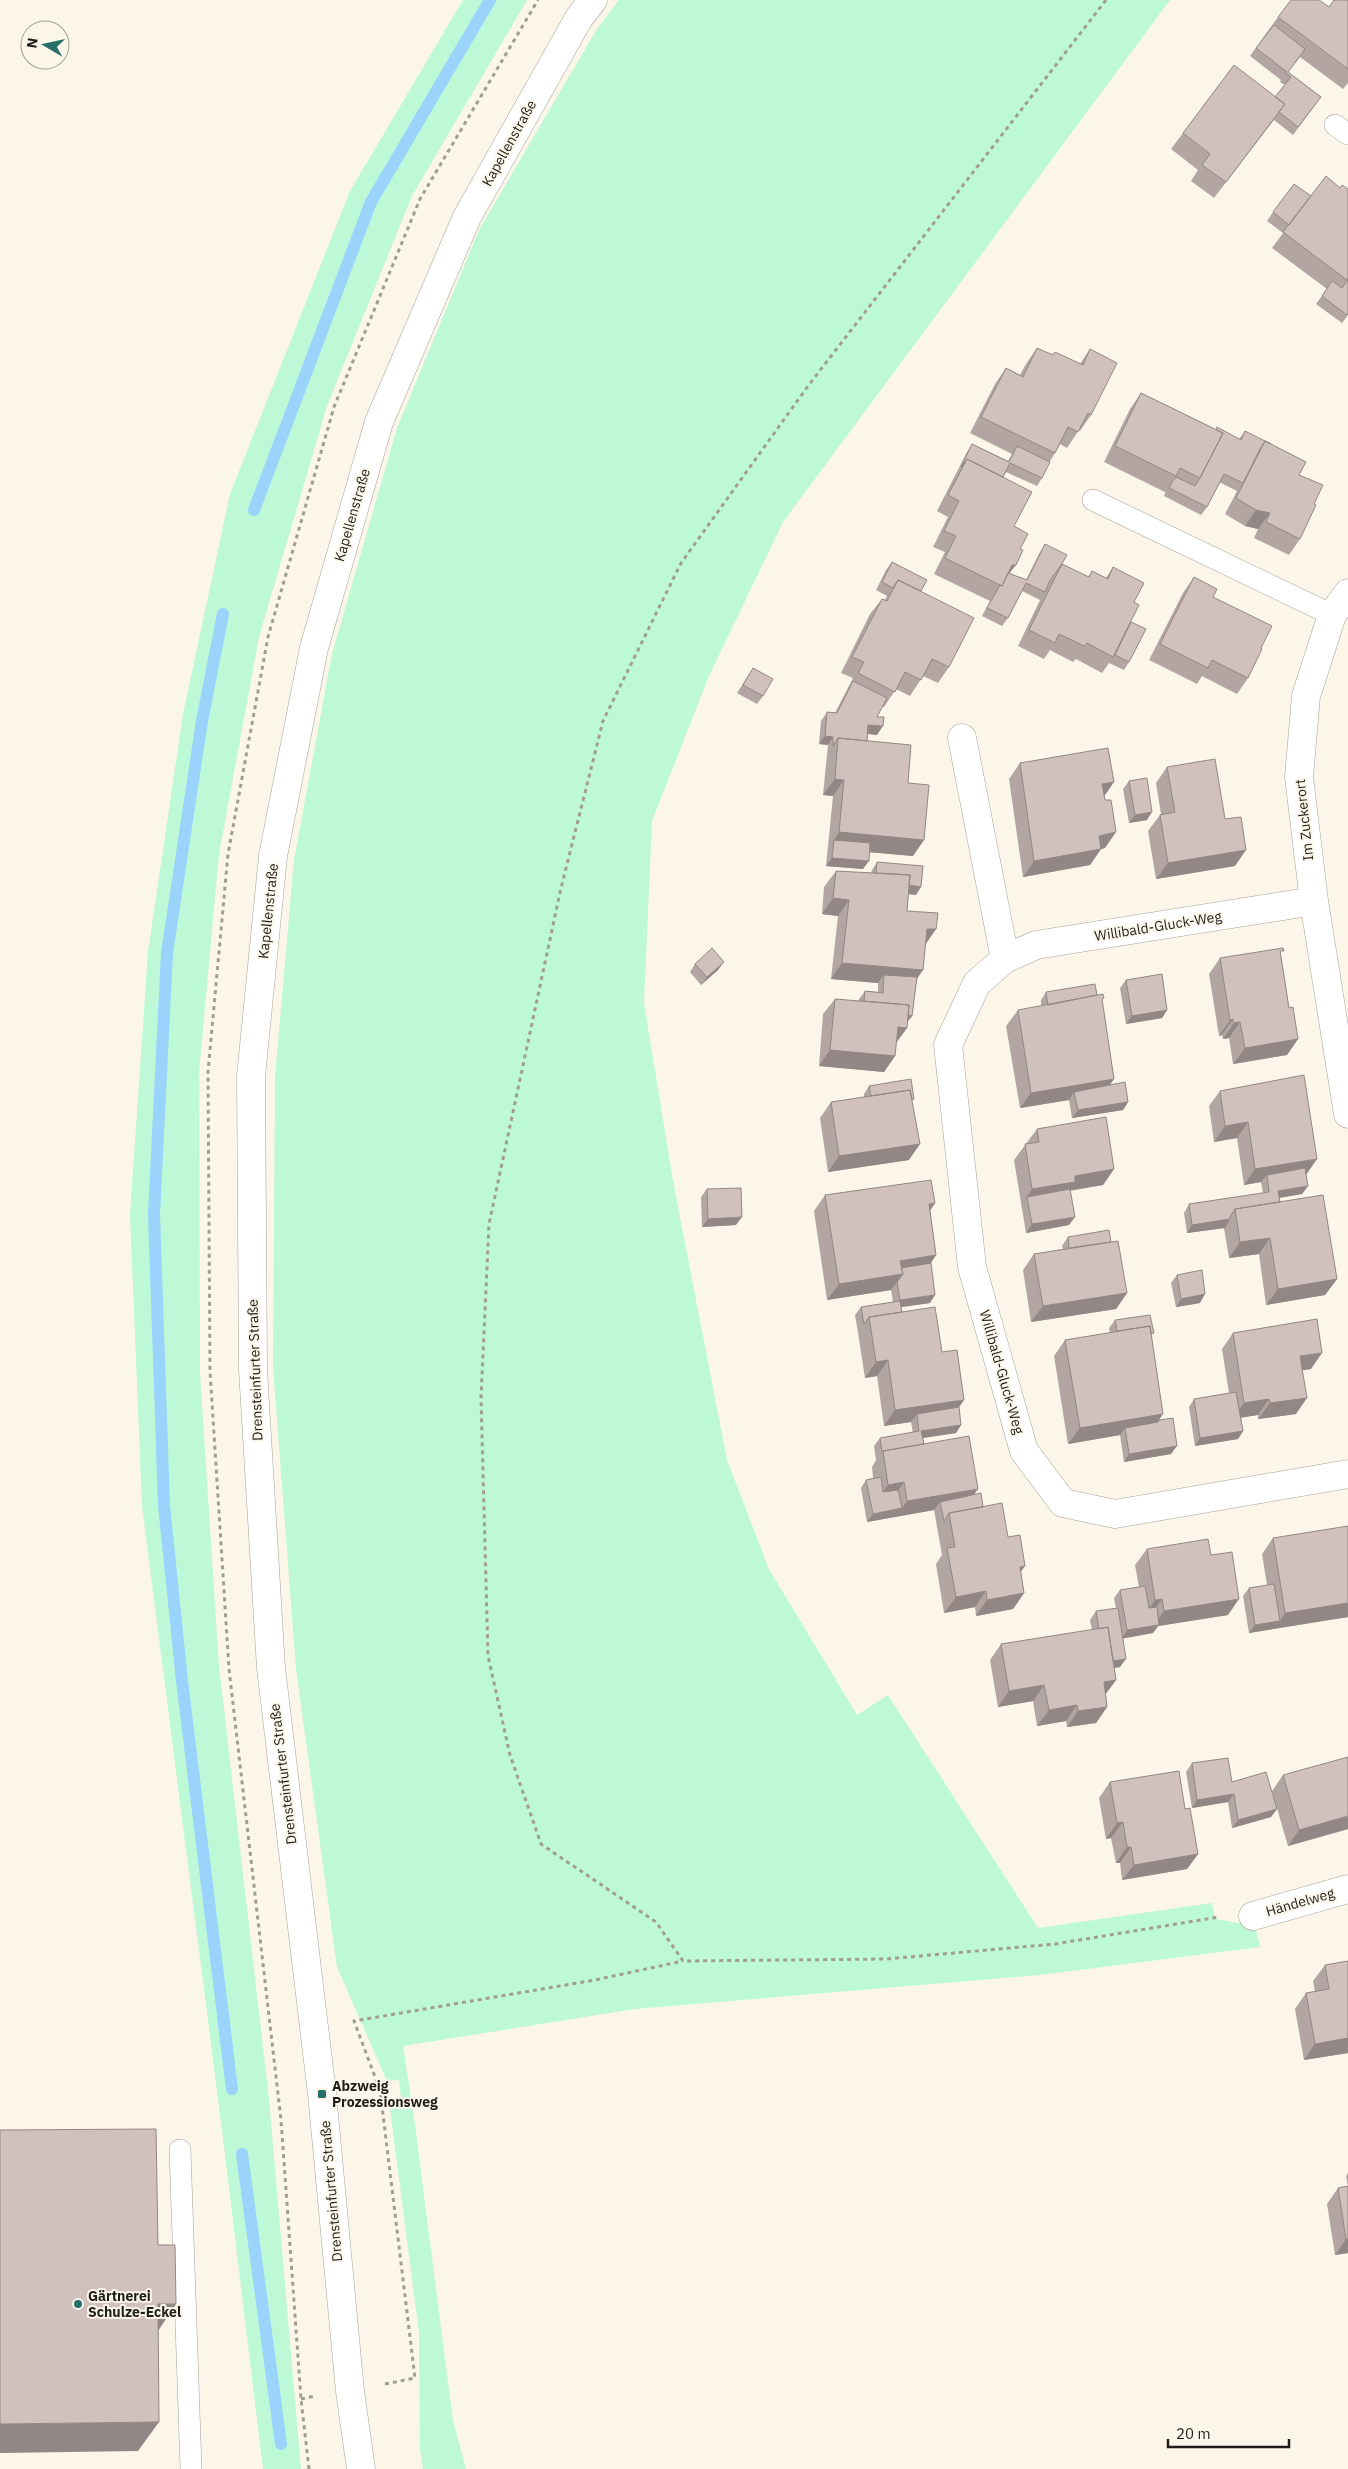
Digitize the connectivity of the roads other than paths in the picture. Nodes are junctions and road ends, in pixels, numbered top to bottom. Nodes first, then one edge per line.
1 (593, 0) edge
2 (1093, 500) dead end
3 (1348, 593) edge
4 (1332, 615) junction
5 (962, 738) dead end
6 (1314, 901) junction
7 (1005, 959) junction
8 (1341, 1026) edge
9 (251, 1076) joint
10 (1348, 1114) edge
11 (1348, 1474) edge
12 (1348, 1889) edge
13 (1252, 1916) road end
14 (180, 2150) dead end
15 (191, 2469) edge
16 (361, 2469) edge

1 - 9 main road, Kapellenstraße
2 - 4 lane
3 - 4 main road, Im Zuckerort
4 - 6 main road, Im Zuckerort
5 - 7 main road
6 - 7 main road, Willibald-Gluck-Weg
6 - 8 main road, Im Zuckerort
7 - 11 main road, Willibald-Gluck-Weg
8 - 10 main road, Im Zuckerort
9 - 16 main road, Drensteinfurter Straße
12 - 13 main road, Händelweg
14 - 15 lane

